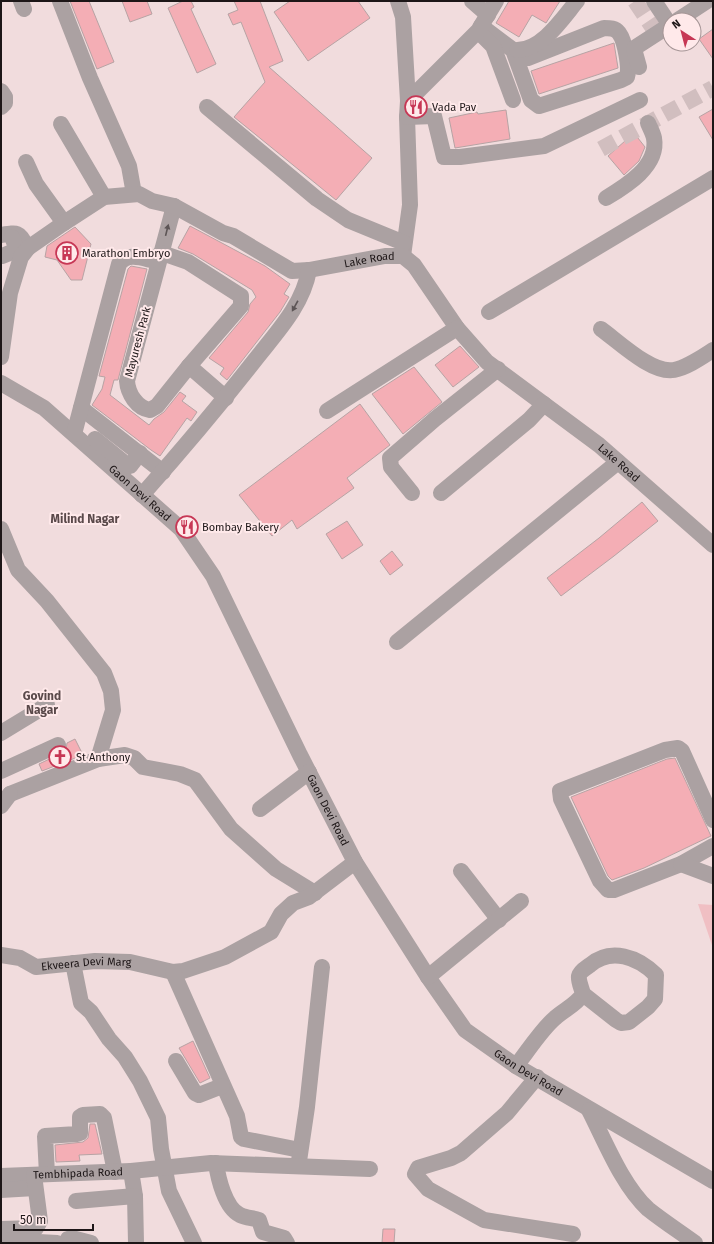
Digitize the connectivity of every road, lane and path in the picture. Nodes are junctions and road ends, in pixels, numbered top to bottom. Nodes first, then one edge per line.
1 (60, 1) edge
2 (398, 1) edge
3 (472, 1) edge
4 (496, 1) edge
5 (577, 1) edge
6 (654, 1) edge
7 (708, 1) edge
8 (691, 12) edge
9 (482, 24) junction
10 (513, 50) junction
11 (528, 58) dead end
12 (640, 69) dead end
13 (1, 91) edge
14 (514, 100) dead end
15 (640, 100) dead end
16 (408, 101) junction
17 (1, 107) edge
18 (207, 107) dead end
19 (407, 117) junction
20 (648, 123) dead end
21 (61, 124) dead end
22 (26, 162) dead end
23 (713, 178) edge
24 (136, 194) junction
25 (104, 197) junction
26 (606, 198) dead end
27 (176, 205) junction
28 (64, 223) junction
29 (10, 246) edge
30 (244, 248) dead end
31 (403, 250) junction
32 (162, 253) junction
33 (309, 270) junction
34 (489, 312) dead end
35 (457, 328) junction
36 (601, 329) dead end
37 (713, 350) edge
38 (1, 357) edge
39 (189, 366) junction
40 (498, 370) junction
41 (1, 383) edge
42 (226, 398) junction
43 (544, 404) junction
44 (80, 408) junction
45 (328, 411) dead end
46 (72, 425) junction
47 (140, 454) junction
48 (618, 462) junction
49 (163, 472) junction
50 (412, 493) dead end
51 (441, 493) dead end
52 (142, 495) junction
53 (1, 529) edge
54 (711, 539) edge
55 (397, 642) dead end
56 (47, 705) dead end
57 (1, 734) edge
58 (58, 744) dead end
59 (98, 759) junction
60 (1, 771) edge
61 (308, 772) junction
62 (1, 778) edge
63 (6, 800) edge
64 (260, 809) dead end
65 (713, 820) edge
66 (713, 846) edge
67 (354, 862) junction
68 (681, 864) junction
69 (461, 871) dead end
70 (713, 876) edge
71 (315, 893) junction
72 (521, 901) dead end
73 (499, 920) junction
74 (1, 955) edge
75 (73, 963) junction
76 (322, 967) dead end
77 (173, 972) junction
78 (428, 978) junction
79 (588, 998) junction
80 (176, 1060) dead end
81 (516, 1066) junction
82 (537, 1077) junction
83 (222, 1086) junction
84 (589, 1110) junction
85 (300, 1150) junction
86 (216, 1163) junction
87 (298, 1166) junction
88 (165, 1168) junction
89 (370, 1169) dead end
90 (131, 1171) junction
91 (115, 1172) junction
92 (1, 1176) edge
93 (39, 1179) junction
94 (713, 1181) edge
95 (1, 1190) edge
96 (135, 1196) junction
97 (76, 1201) dead end
98 (1, 1229) edge
99 (573, 1234) dead end
100 (1, 1240) edge
101 (57, 1243) edge
102 (67, 1243) edge
103 (91, 1243) edge
104 (136, 1243) edge
105 (194, 1243) edge
106 (286, 1243) edge
107 (695, 1243) edge

1 - 24 street
2 - 16 street
3 - 9 street
4 - 9 street
5 - 10 street
6 - 12 street
7 - 8 street
9 - 10 street
9 - 14 street
9 - 16 street
10 - 11 street
13 - 17 street
15 - 19 street
16 - 19 street
18 - 31 street
19 - 31 street
20 - 26 street
21 - 25 street
22 - 28 street
23 - 34 street
24 - 25 street
24 - 27 street
25 - 28 street
27 - 30 street
32 -> 27 street
27 - 33 street, Lake Road
28 - 29 street
29 - 38 street
31 - 33 street, Lake Road
31 - 35 street, Lake Road
32 - 39 street
32 - 39 street, Mayuresh Park
32 - 44 street
33 -> 42 street
35 - 40 street, Lake Road
35 - 45 street
36 - 37 street
39 - 42 street
40 - 43 street, Lake Road
40 - 50 street
41 - 46 street, Gaon Devi Road
42 - 49 street
43 - 48 street, Lake Road
43 - 51 street
44 - 46 street
44 - 47 street
46 - 47 street
46 - 52 street, Gaon Devi Road
47 - 49 street
48 - 54 street, Lake Road
48 - 55 street
49 - 52 street
52 - 61 street, Gaon Devi Road
53 - 59 street
56 - 57 street
58 - 60 street
59 - 63 street
59 - 71 street
61 - 64 street
61 - 67 street, Gaon Devi Road
62 - 63 street
65 - 68 street
66 - 68 street
67 - 71 street
67 - 78 street, Gaon Devi Road
68 - 70 street
69 - 73 street
71 - 77 street
72 - 73 street
73 - 78 street
74 - 75 street, Ekveera Devi Marg
75 - 77 street, Ekveera Devi Marg
75 - 88 street
76 - 85 street
77 - 83 street
78 - 81 street, Gaon Devi Road
79 - 79 street
79 - 81 street
80 - 83 street
81 - 82 street, Gaon Devi Road
82 - 84 street, Gaon Devi Road
82 - 99 street
83 - 85 street
84 - 94 street, Gaon Devi Road
84 - 107 street
85 - 87 street
86 - 87 street
86 - 88 street
86 - 106 street
87 - 89 street
88 - 90 street
88 - 105 street
90 - 91 street, Tembhipada Road
90 - 96 street, Tembhipada Road
91 - 93 street, Tembhipada Road
91 - 93 street
92 - 93 street, Tembhipada Road
93 - 95 street
93 - 98 street
96 - 97 street
96 - 104 street, Tembhipada Road
100 - 101 street
102 - 103 street

